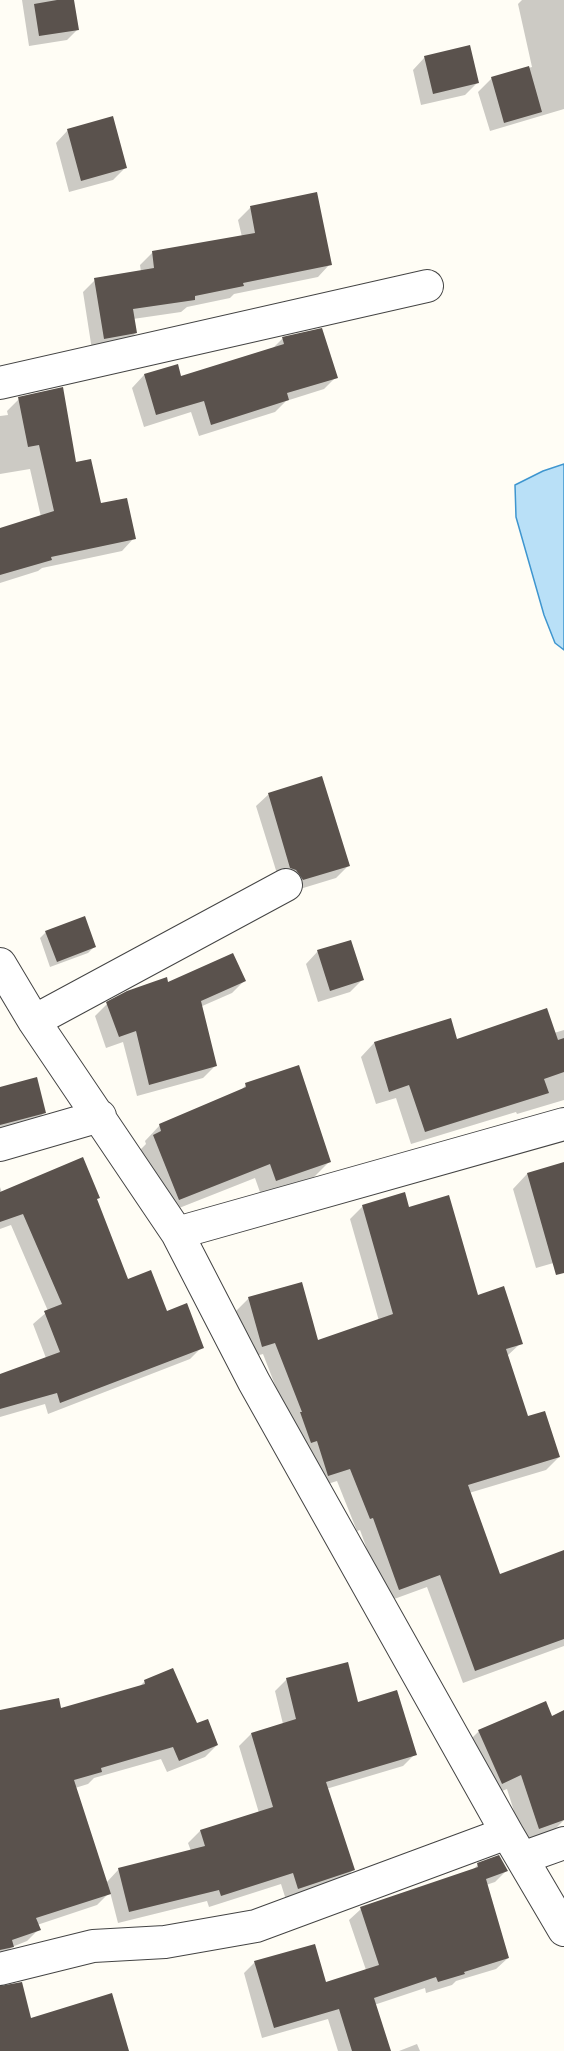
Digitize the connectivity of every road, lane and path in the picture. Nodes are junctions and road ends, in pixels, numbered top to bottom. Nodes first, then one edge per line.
1 (428, 286) dead end
2 (0, 383) edge
3 (286, 885) dead end
4 (0, 964) edge
5 (34, 1021) junction
6 (99, 1116) junction
7 (564, 1124) edge
8 (0, 1145) edge
9 (177, 1233) junction
10 (564, 1843) edge
11 (514, 1845) junction
12 (564, 1930) edge
13 (0, 1969) edge

1 - 2 street
3 - 5 street
4 - 5 street
5 - 6 street
6 - 8 street
6 - 9 street
7 - 9 street
9 - 11 street
10 - 11 street
11 - 12 street
11 - 13 street

